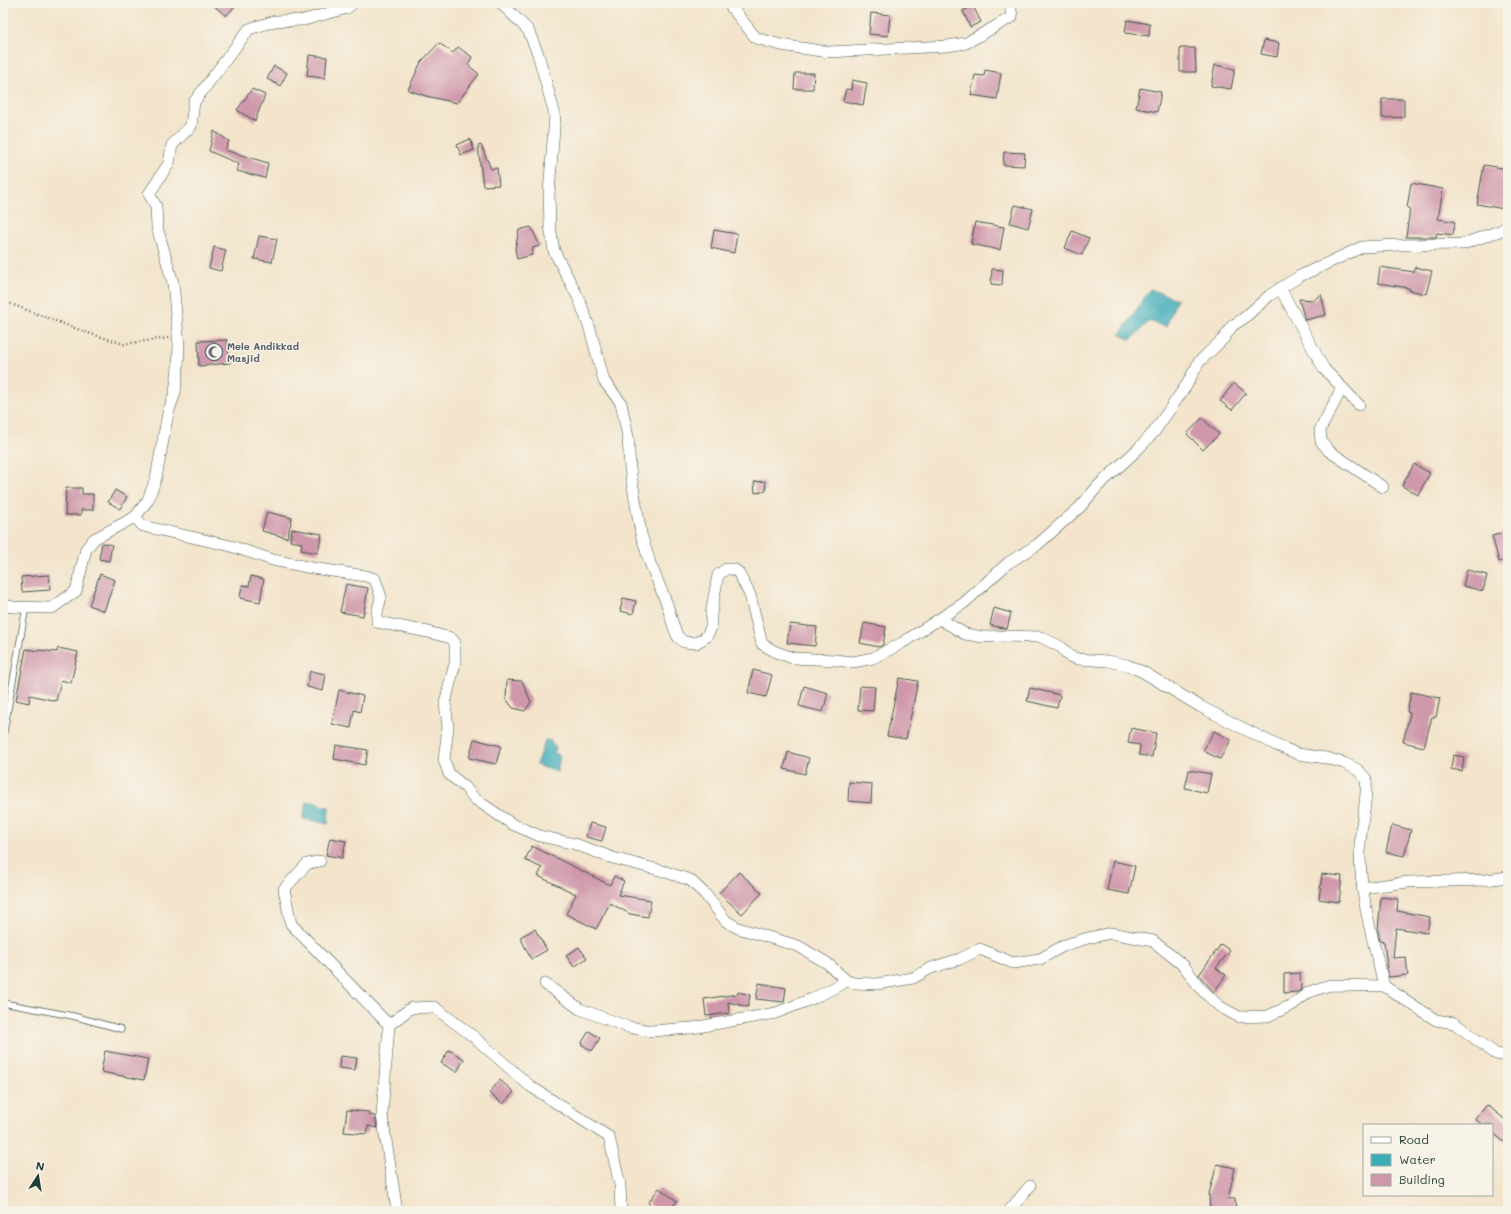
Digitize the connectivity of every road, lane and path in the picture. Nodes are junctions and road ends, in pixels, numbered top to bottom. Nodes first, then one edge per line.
1 (353, 3) edge
2 (501, 3) edge
3 (728, 3) edge
4 (1010, 3) edge
5 (1508, 225) edge
6 (1280, 288) junction
7 (3, 301) edge
8 (178, 336) junction
9 (1342, 388) junction
10 (1359, 405) dead end
11 (1383, 487) dead end
12 (135, 517) junction
13 (3, 605) edge
14 (26, 607) junction
15 (940, 619) junction
16 (3, 738) edge
17 (320, 861) dead end
18 (1508, 877) edge
19 (1362, 888) junction
20 (847, 981) junction
21 (545, 984) dead end
22 (1384, 986) junction
23 (3, 1003) edge
24 (389, 1025) junction
25 (121, 1029) dead end
26 (1508, 1056) edge
27 (1030, 1186) dead end
28 (397, 1211) edge
29 (621, 1211) edge
30 (1009, 1211) edge

1 - 8 street
2 - 15 street
3 - 4 street
5 - 6 street
6 - 9 street
6 - 15 street
7 - 8 path
8 - 12 street
9 - 10 street
9 - 11 street
12 - 14 street
12 - 20 street
13 - 14 street
14 - 16 lane
15 - 19 street
17 - 24 street
18 - 19 street
19 - 22 street
20 - 21 street
20 - 22 street
22 - 26 street
23 - 25 lane
24 - 28 street
24 - 29 street
27 - 30 street

